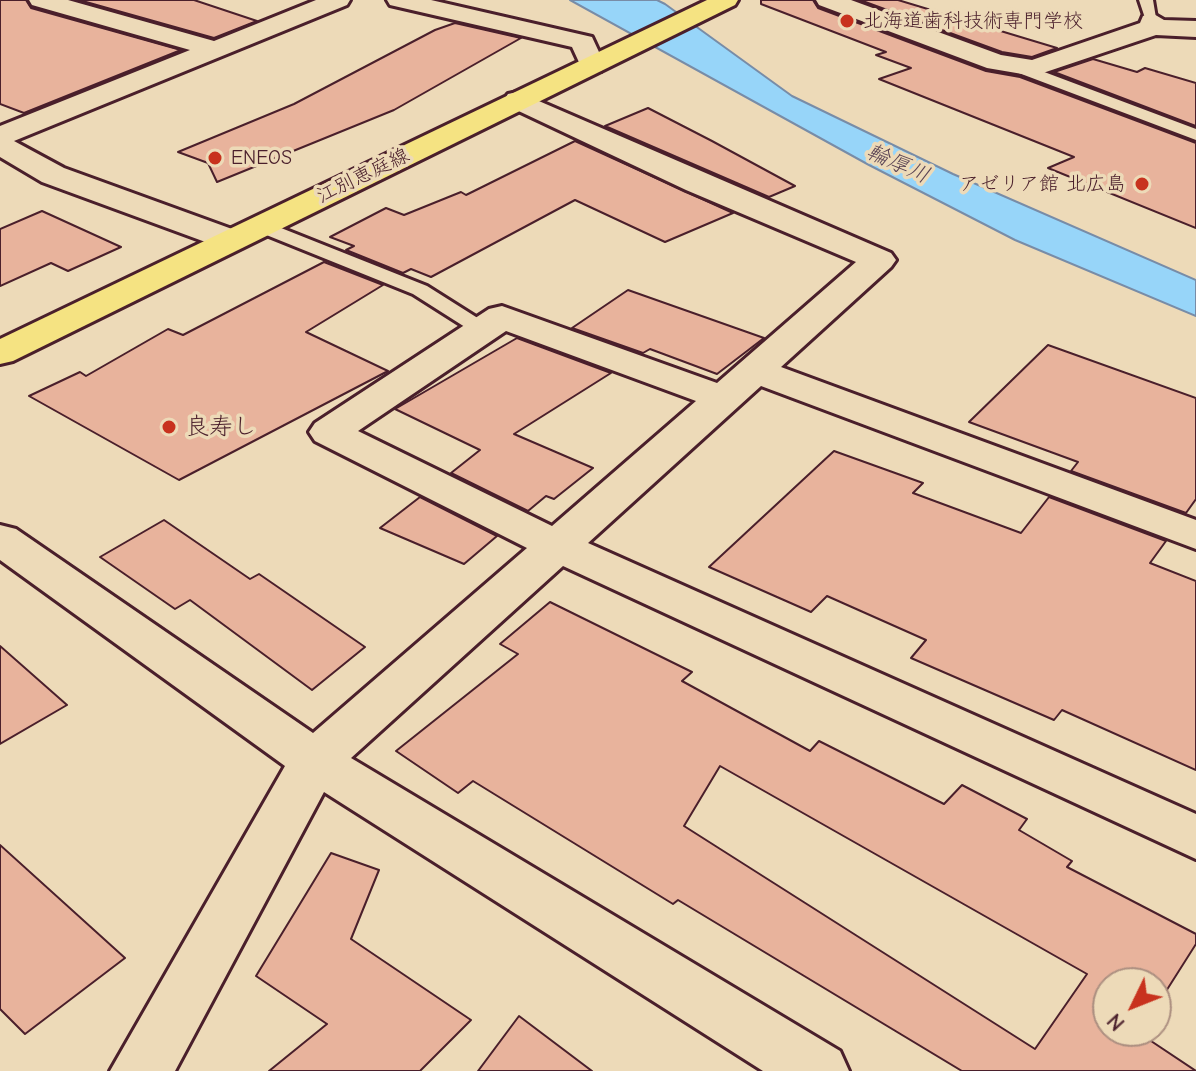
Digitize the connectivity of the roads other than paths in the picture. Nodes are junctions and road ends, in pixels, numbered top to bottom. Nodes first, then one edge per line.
1 (41, 0) edge
2 (338, 0) edge
3 (399, 0) edge
4 (828, 0) edge
5 (722, 2) edge
6 (1151, 16) edge
7 (1196, 29) edge
8 (215, 49) junction
9 (599, 61) junction
10 (1009, 64) junction
11 (518, 100) junction
12 (1196, 135) edge
13 (0, 136) edge
14 (0, 145) edge
15 (261, 226) junction
16 (231, 240) junction
17 (484, 329) junction
18 (0, 353) edge
19 (742, 385) junction
20 (1196, 535) edge
21 (0, 539) edge
22 (558, 546) junction
23 (315, 761) junction
24 (1196, 838) edge
25 (142, 1071) edge
26 (817, 1071) edge

1 - 8 street
2 - 8 street
3 - 9 street
4 - 10 street
5 - 9 main road, 江別恵庭線
6 - 7 street
6 - 10 street
8 - 13 street
9 - 11 main road, 江別恵庭線
10 - 12 lane
11 - 15 main road, 江別恵庭線
11 - 19 street
14 - 16 street
15 - 16 main road, 江別恵庭線
15 - 17 lane
16 - 18 main road, 江別恵庭線
17 - 19 street
17 - 22 street
19 - 20 street
19 - 22 street
21 - 23 street
22 - 23 street
22 - 24 street
23 - 25 street
23 - 26 street

